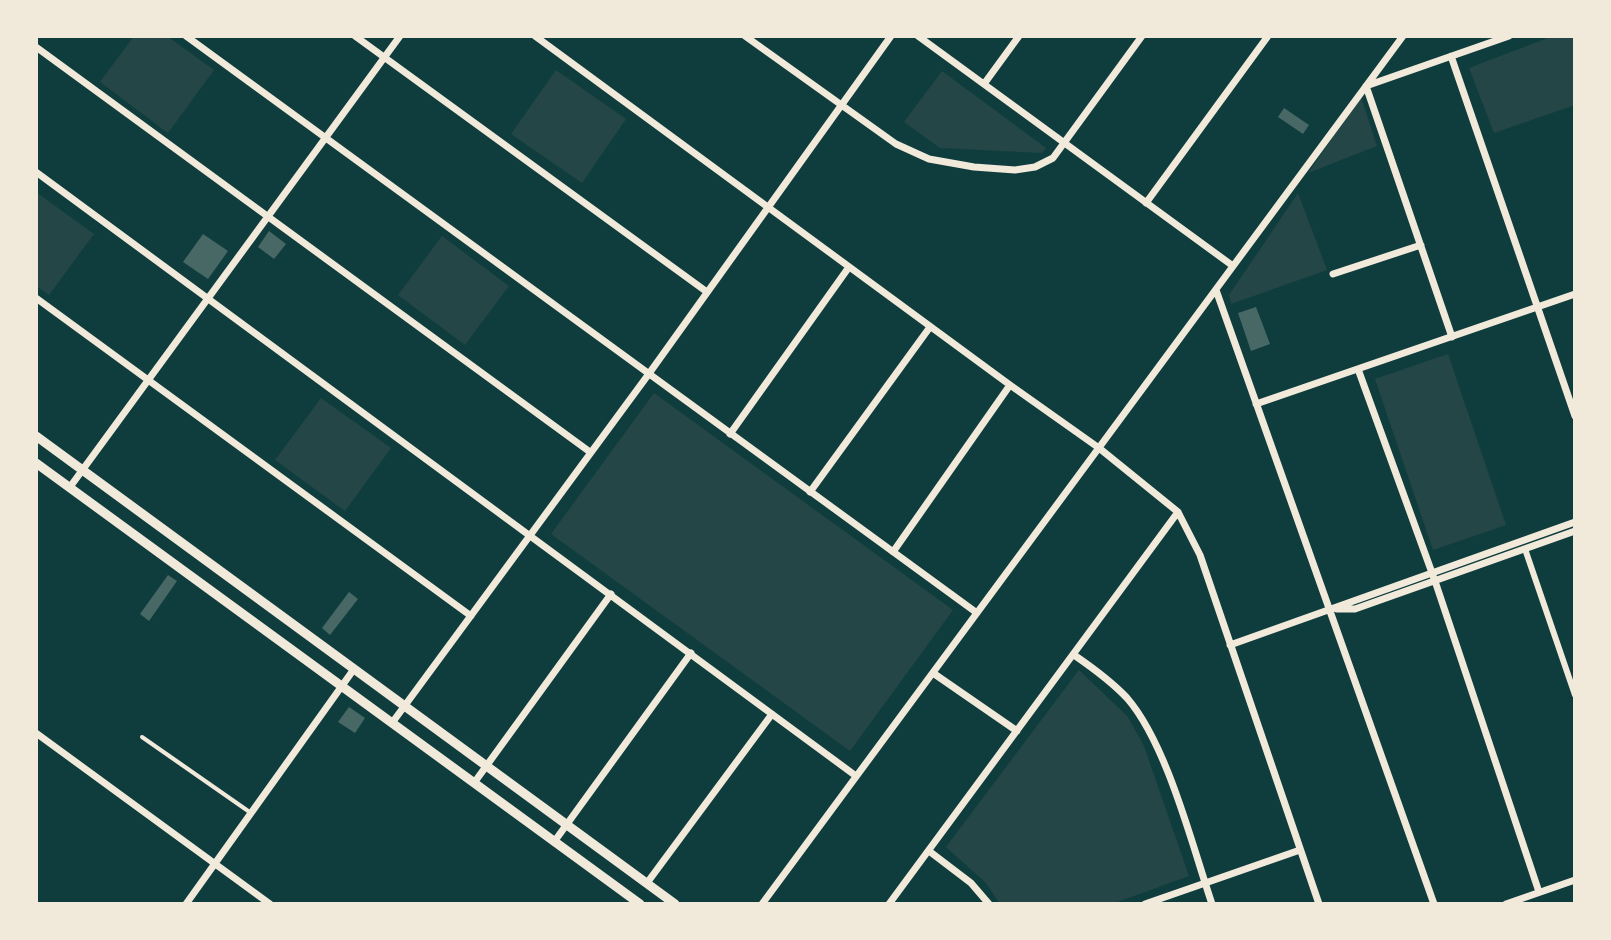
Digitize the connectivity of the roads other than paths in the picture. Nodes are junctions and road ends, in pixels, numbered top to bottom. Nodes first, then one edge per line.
1 (186, 36) edge
2 (355, 36) edge
3 (400, 36) edge
4 (535, 36) edge
5 (745, 36) edge
6 (891, 36) edge
7 (918, 36) edge
8 (1019, 36) edge
9 (1142, 36) edge
10 (1268, 36) edge
11 (1403, 36) edge
12 (1509, 36) edge
13 (36, 47) edge
14 (1451, 56) junction
15 (384, 57) junction
16 (984, 84) junction
17 (1366, 86) junction
18 (841, 107) junction
19 (325, 138) junction
20 (1065, 144) junction
21 (36, 172) edge
22 (1146, 203) junction
23 (767, 207) junction
24 (268, 217) junction
25 (1421, 245) junction
26 (1233, 266) junction
27 (849, 267) junction
28 (1333, 274) dead end
29 (1216, 290) junction
30 (707, 292) junction
31 (1575, 294) edge
32 (36, 298) edge
33 (208, 298) junction
34 (1537, 307) junction
35 (930, 327) junction
36 (1452, 337) junction
37 (1358, 369) junction
38 (648, 375) junction
39 (149, 379) junction
40 (1010, 385) junction
41 (1256, 404) junction
42 (1575, 416) edge
43 (730, 434) junction
44 (36, 436) edge
45 (1099, 448) junction
46 (590, 452) junction
47 (36, 463) edge
48 (82, 470) junction
49 (70, 487) junction
50 (810, 492) junction
51 (1178, 512) junction
52 (1575, 522) edge
53 (1575, 531) edge
54 (532, 535) junction
55 (1524, 545) junction
56 (893, 552) junction
57 (1433, 577) junction
58 (611, 594) junction
59 (1331, 609) junction
60 (977, 613) junction
61 (471, 616) junction
62 (1230, 645) junction
63 (691, 653) junction
64 (1074, 655) junction
65 (354, 669) junction
66 (933, 673) junction
67 (341, 687) junction
68 (1575, 695) edge
69 (405, 706) junction
70 (772, 714) junction
71 (392, 723) junction
72 (1017, 731) junction
73 (36, 733) edge
74 (142, 737) dead end
75 (487, 765) junction
76 (856, 776) junction
77 (474, 783) junction
78 (251, 813) junction
79 (567, 825) junction
80 (554, 842) junction
81 (1300, 850) junction
82 (929, 851) junction
83 (215, 863) junction
84 (1575, 880) edge
85 (647, 883) junction
86 (1205, 883) junction
87 (1539, 892) junction
88 (186, 904) edge
89 (270, 904) edge
90 (640, 904) edge
91 (675, 904) edge
92 (762, 904) edge
93 (889, 904) edge
94 (989, 904) edge
95 (1145, 904) edge
96 (1212, 904) edge
97 (1319, 904) edge
98 (1434, 904) edge
99 (1506, 904) edge

1 - 19 street
2 - 15 street
3 - 15 street
4 - 23 street
5 - 18 street
6 - 18 street
7 - 16 street
8 - 16 street
9 - 20 street
10 - 22 street
11 - 17 street
12 - 14 street
13 - 24 street
14 - 17 street
14 - 34 street
15 - 19 street
15 - 30 street
16 - 20 street
17 - 25 street
17 - 26 street
18 - 20 street
18 - 23 street
19 - 24 street
19 - 38 street
20 - 22 street
21 - 33 street
22 - 26 street
23 - 27 street
23 - 30 street
24 - 33 street
24 - 46 street
25 - 28 street
25 - 36 street
26 - 29 street
27 - 35 street
27 - 43 street
29 - 41 street
29 - 45 street
30 - 38 street
31 - 34 street
32 - 39 street
33 - 39 street
33 - 54 street
34 - 36 street
34 - 42 street
35 - 40 street
35 - 50 street
36 - 37 street
37 - 41 street
37 - 57 street
38 - 43 street
38 - 46 street
39 - 48 street
39 - 61 street
40 - 45 street
40 - 56 street
41 - 59 street
43 - 50 street
44 - 48 street
45 - 51 street
45 - 60 street
46 - 54 street
47 - 49 street
48 - 49 street
48 - 65 street
49 - 67 street
50 - 56 street
51 - 62 street
51 - 64 street
52 - 55 street
53 - 55 street
54 - 58 street
54 - 61 street
55 - 57 street
55 - 68 street
56 - 60 street
57 - 59 street
57 - 87 street
58 - 63 street
58 - 75 street
59 - 62 street
59 - 98 street
60 - 66 street
61 - 69 street
62 - 81 street
63 - 70 street
63 - 79 street
64 - 72 street
64 - 86 street
65 - 67 street
65 - 69 street
66 - 72 street
66 - 76 street
67 - 71 street
67 - 78 street
69 - 71 street
69 - 75 street
70 - 76 street
70 - 85 street
71 - 77 street
72 - 82 street
73 - 83 street
74 - 78 lane
75 - 77 street
75 - 79 street
76 - 92 street
77 - 80 street
78 - 83 street
79 - 80 street
79 - 85 street
80 - 90 street
81 - 86 street
81 - 97 street
82 - 93 street
82 - 94 street
83 - 88 street
83 - 89 street
84 - 87 street
85 - 91 street
86 - 95 street
86 - 96 street
87 - 99 street

